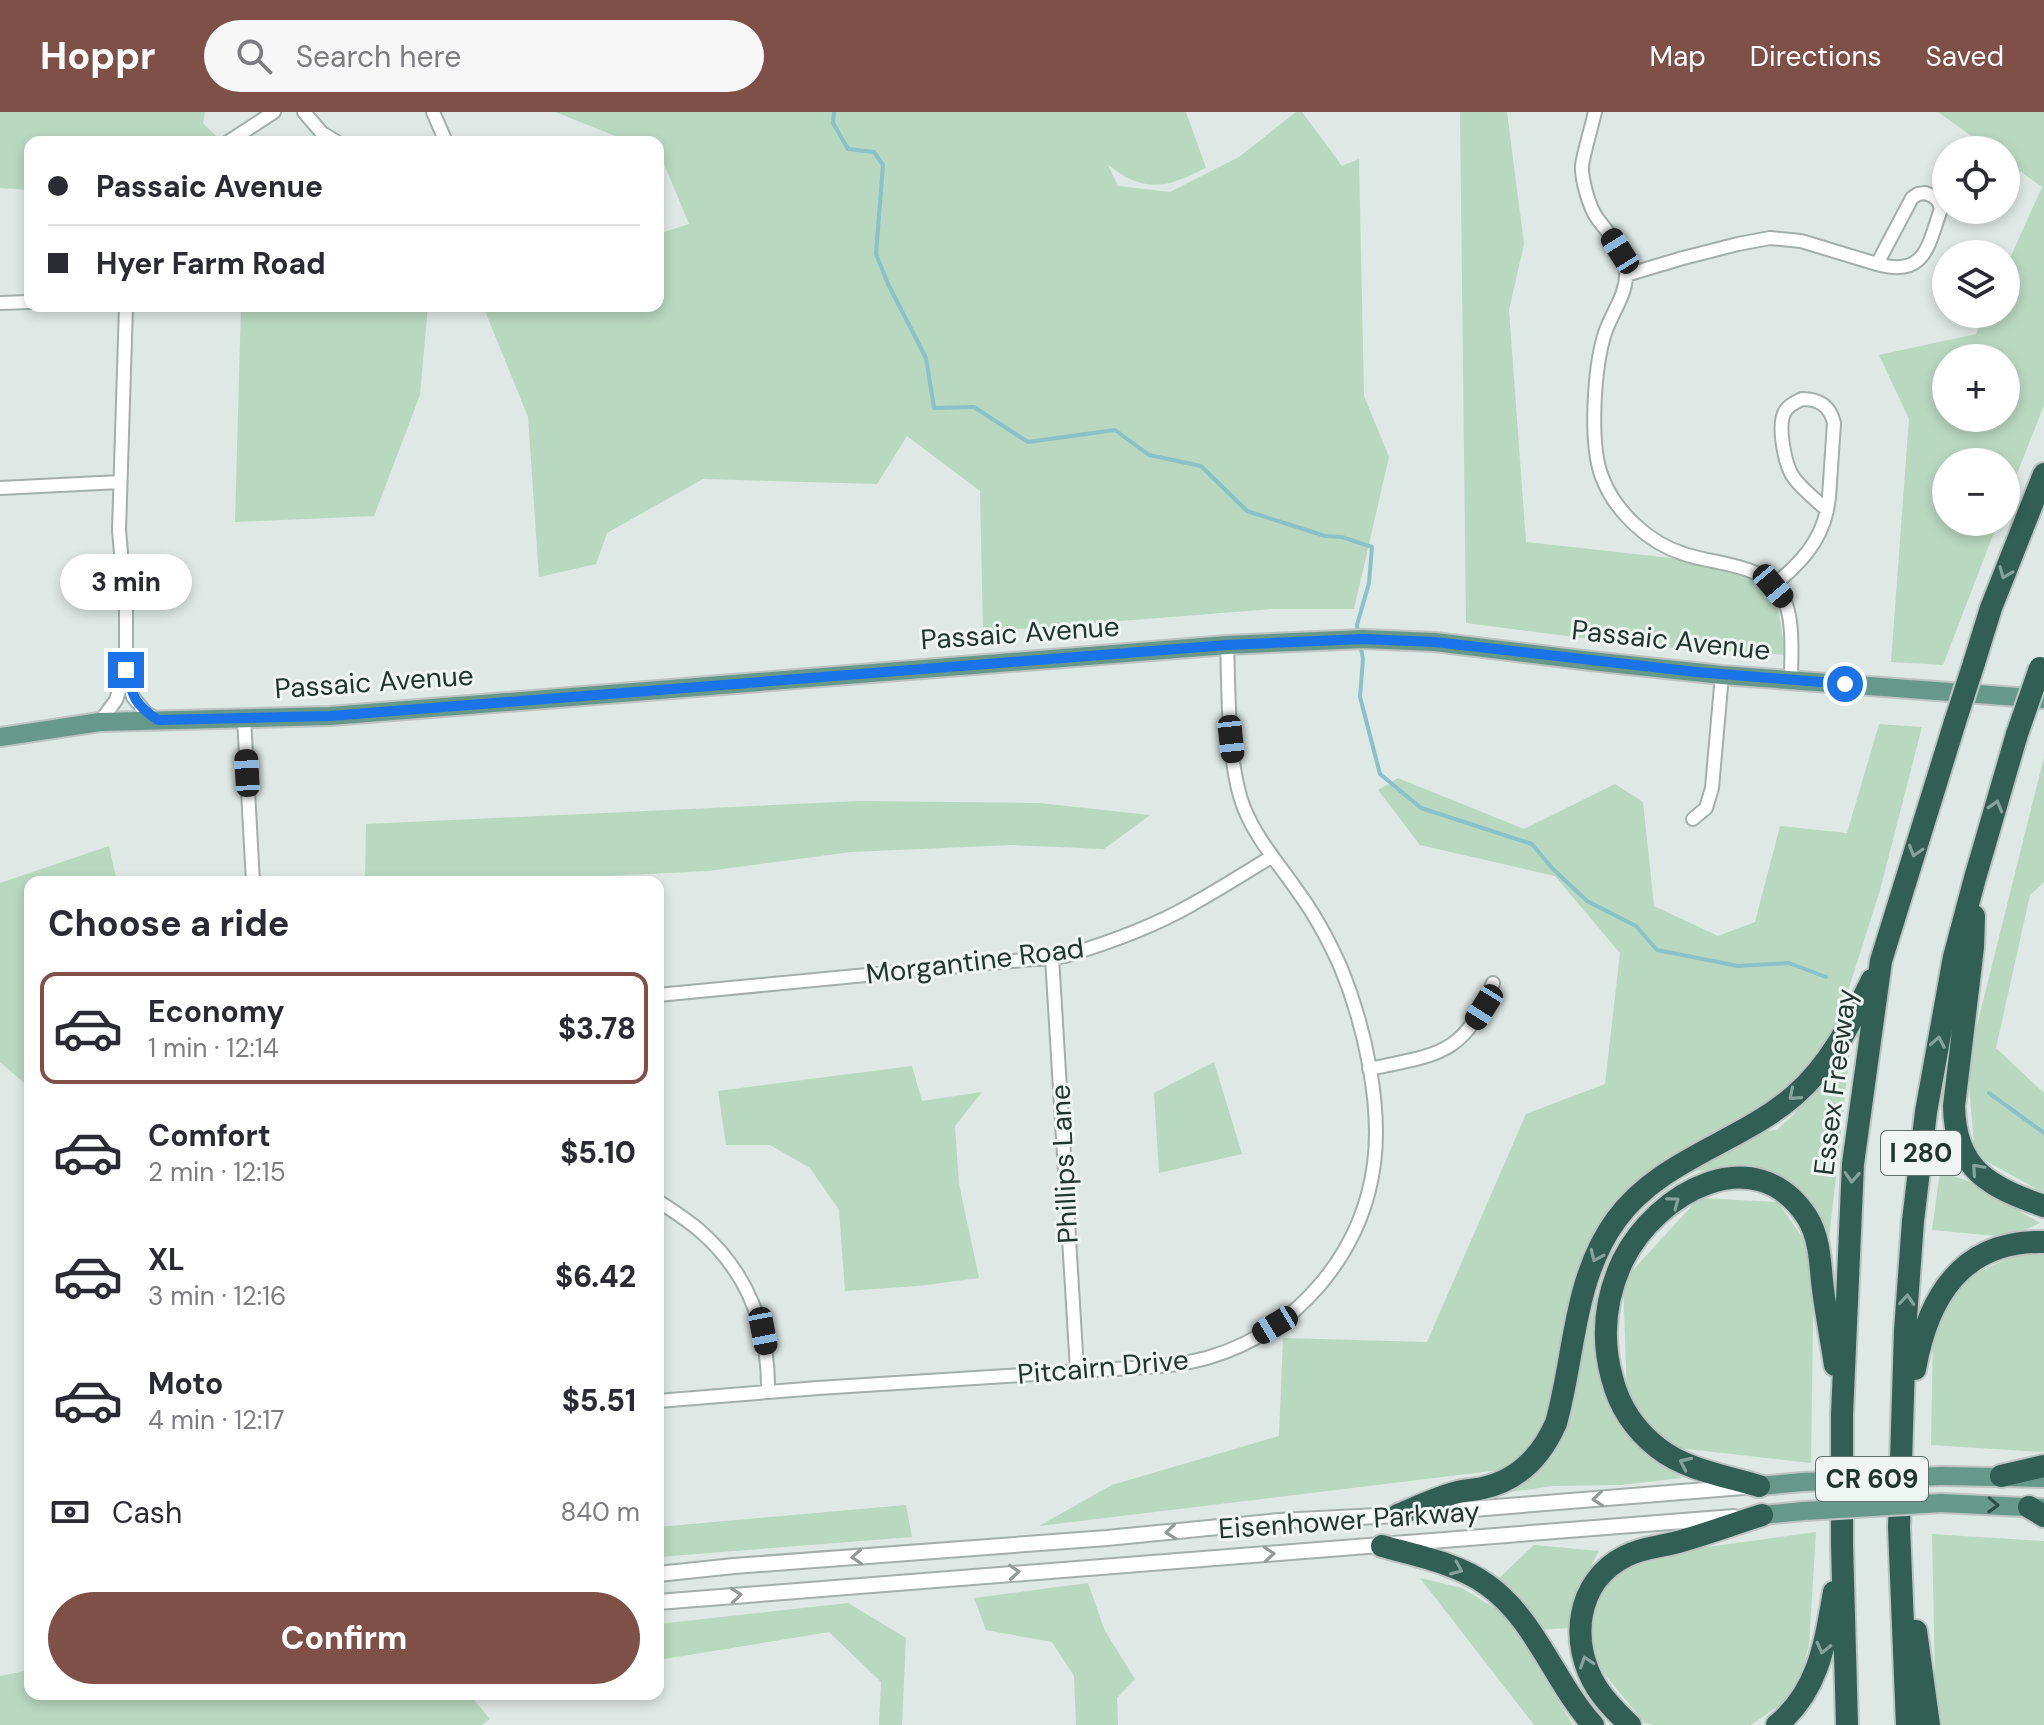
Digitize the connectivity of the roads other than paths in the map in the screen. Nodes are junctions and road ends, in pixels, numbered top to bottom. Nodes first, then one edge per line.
1 (274, 112) edge
2 (304, 112) edge
3 (433, 112) edge
4 (1595, 112) edge
5 (237, 136) edge
6 (327, 136) edge
7 (443, 136) edge
8 (1877, 264) junction
9 (1626, 275) junction
10 (24, 302) edge
11 (0, 303) edge
12 (126, 312) edge
13 (2044, 474) edge
14 (120, 482) junction
15 (0, 488) edge
16 (1827, 510) junction
17 (1773, 586) junction
18 (1227, 645) junction
19 (2042, 663) edge
20 (126, 670) junction
21 (1722, 675) junction
22 (1791, 680) junction
23 (2044, 699) edge
24 (244, 718) junction
25 (158, 720) junction
26 (100, 722) junction
27 (0, 737) edge
28 (1693, 819) dead end
29 (1271, 857) junction
30 (253, 876) edge
31 (1975, 878) junction
32 (1052, 957) junction
33 (1881, 961) junction
34 (1493, 983) dead end
35 (664, 994) edge
36 (1369, 1069) junction
37 (664, 1205) edge
38 (2044, 1206) edge
39 (2044, 1242) edge
40 (1077, 1370) junction
41 (768, 1392) junction
42 (664, 1401) edge
43 (1842, 1415) junction
44 (1903, 1434) junction
45 (2044, 1466) edge
46 (2001, 1476) junction
47 (2044, 1478) edge
48 (1759, 1486) junction
49 (2039, 1511) edge
50 (1398, 1515) junction
51 (1762, 1515) junction
52 (1899, 1527) junction
53 (1842, 1544) junction
54 (1382, 1546) junction
55 (664, 1573) edge
56 (664, 1601) edge
57 (1593, 1725) edge
58 (1630, 1725) edge
59 (1777, 1725) edge
60 (1847, 1725) edge
61 (1907, 1725) edge
62 (1929, 1725) edge

1 - 5 street
2 - 6 street
3 - 7 street
4 - 9 street
8 - 8 street
8 - 9 street
9 - 17 street
10 - 11 street
12 - 14 street
13 -> 33 highway, Essex Freeway / I 280, bridge
14 - 15 street
14 - 20 street
16 - 16 street
16 - 17 street
17 - 22 street
18 - 21 main road, Passaic Avenue
18 - 24 main road, Passaic Avenue
18 - 29 street, Pitcairn Drive
31 -> 19 highway, I 280, bridge
20 - 25 street
20 - 26 street
21 - 22 main road, Passaic Avenue
21 - 28 street
22 - 23 main road, Passaic Avenue
24 - 25 main road, Passaic Avenue
24 - 30 street
25 - 26 main road, Passaic Avenue
26 - 27 main road, Passaic Avenue
29 - 32 street, Morgantine Road
29 - 36 street, Pitcairn Drive
38 -> 31 highway
44 -> 31 highway, I 280
32 - 35 street, Morgantine Road
32 - 40 street, Phillips Lane
33 -> 43 highway, Essex Freeway / I 280
33 -> 50 highway
34 - 36 street
36 - 40 street, Pitcairn Drive
37 - 41 street
39 - 44 highway
40 - 41 street, Pitcairn Drive
41 - 42 street, Pitcairn Drive
48 -> 43 highway
43 - 53 highway, Essex Freeway / I 280
44 - 52 highway, I 280
45 - 46 highway
46 - 47 main road, Eisenhower Parkway / CR 609
46 - 48 main road, Eisenhower Parkway / CR 609, bridge
48 -> 50 street, Eisenhower Parkway
51 -> 49 main road, Eisenhower Parkway / CR 609, bridge
50 -> 55 street, Eisenhower Parkway
51 - 54 street, Eisenhower Parkway
58 -> 51 highway
52 - 61 highway, I 280
52 - 62 highway
53 -> 59 highway
53 - 60 highway, Essex Freeway / I 280
56 -> 54 street, Eisenhower Parkway
54 -> 57 highway

